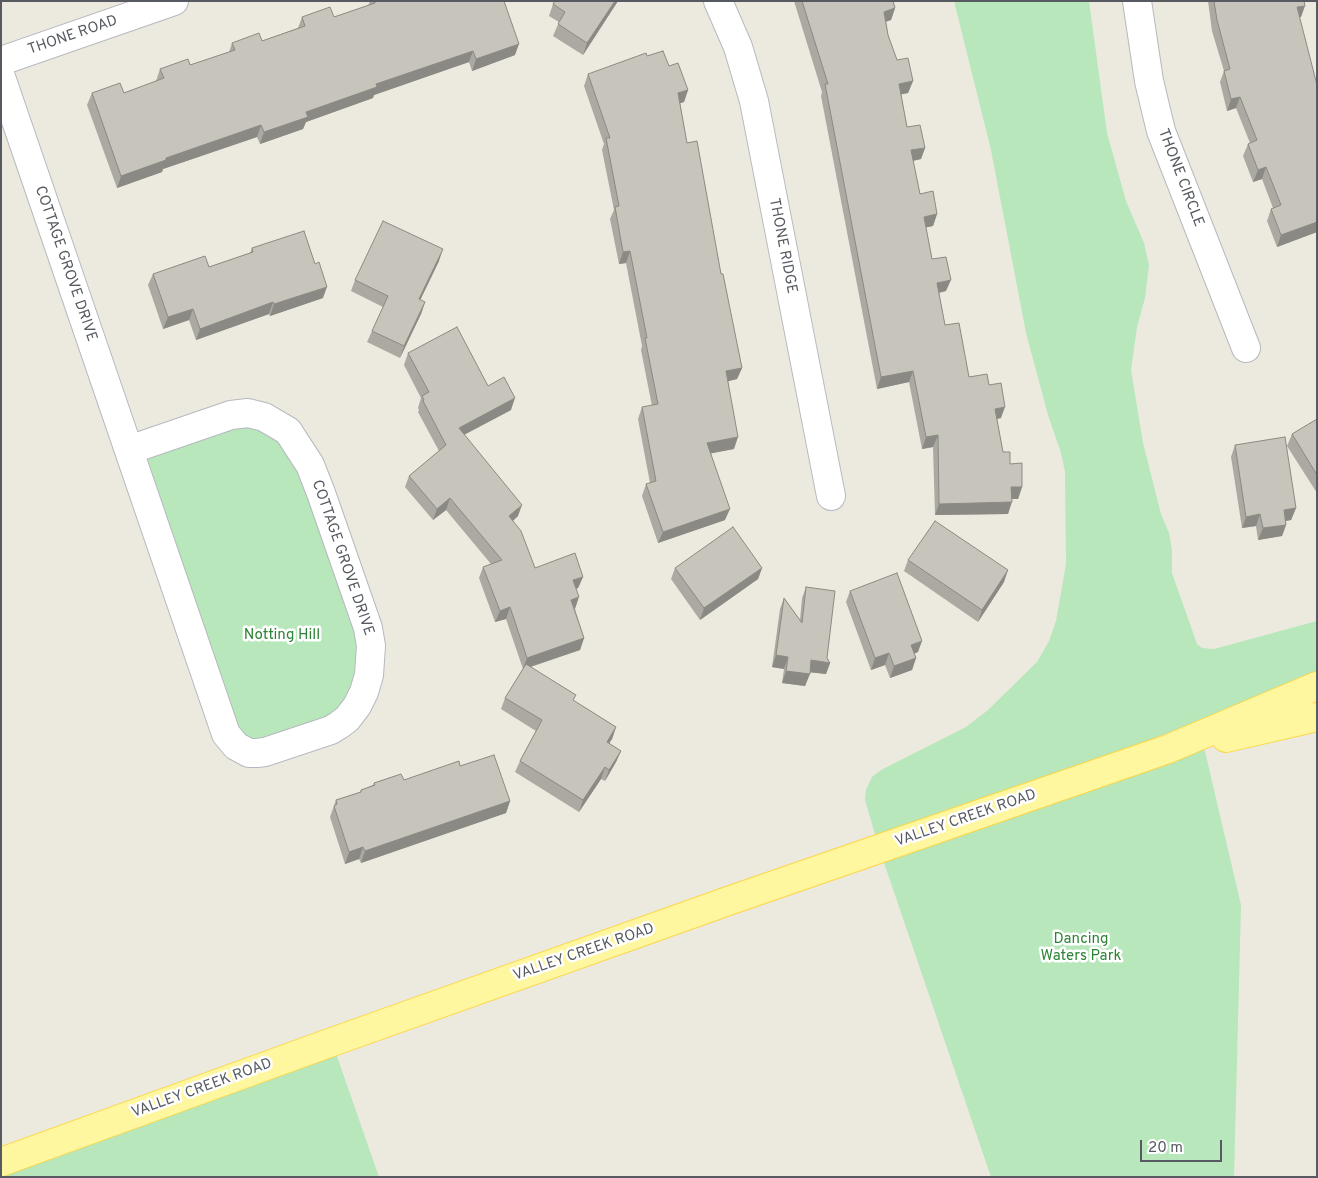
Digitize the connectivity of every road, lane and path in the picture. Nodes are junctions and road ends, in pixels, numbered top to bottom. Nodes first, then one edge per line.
1 (174, 1) edge
2 (718, 1) edge
3 (1137, 1) edge
4 (1, 61) edge
5 (1, 77) edge
6 (1246, 348) dead end
7 (129, 450) junction
8 (831, 496) dead end
9 (1317, 686) edge
10 (1317, 717) edge
11 (1168, 749) junction
12 (1, 1162) edge

1 - 4 street, THONE ROAD
2 - 8 street, THONE RIDGE
3 - 6 street, THONE CIRCLE
5 - 7 street, COTTAGE GROVE DRIVE
7 - 7 street, COTTAGE GROVE DRIVE
9 - 11 main road, VALLEY CREEK ROAD
10 - 11 main road, VALLEY CREEK ROAD
11 - 12 main road, VALLEY CREEK ROAD

